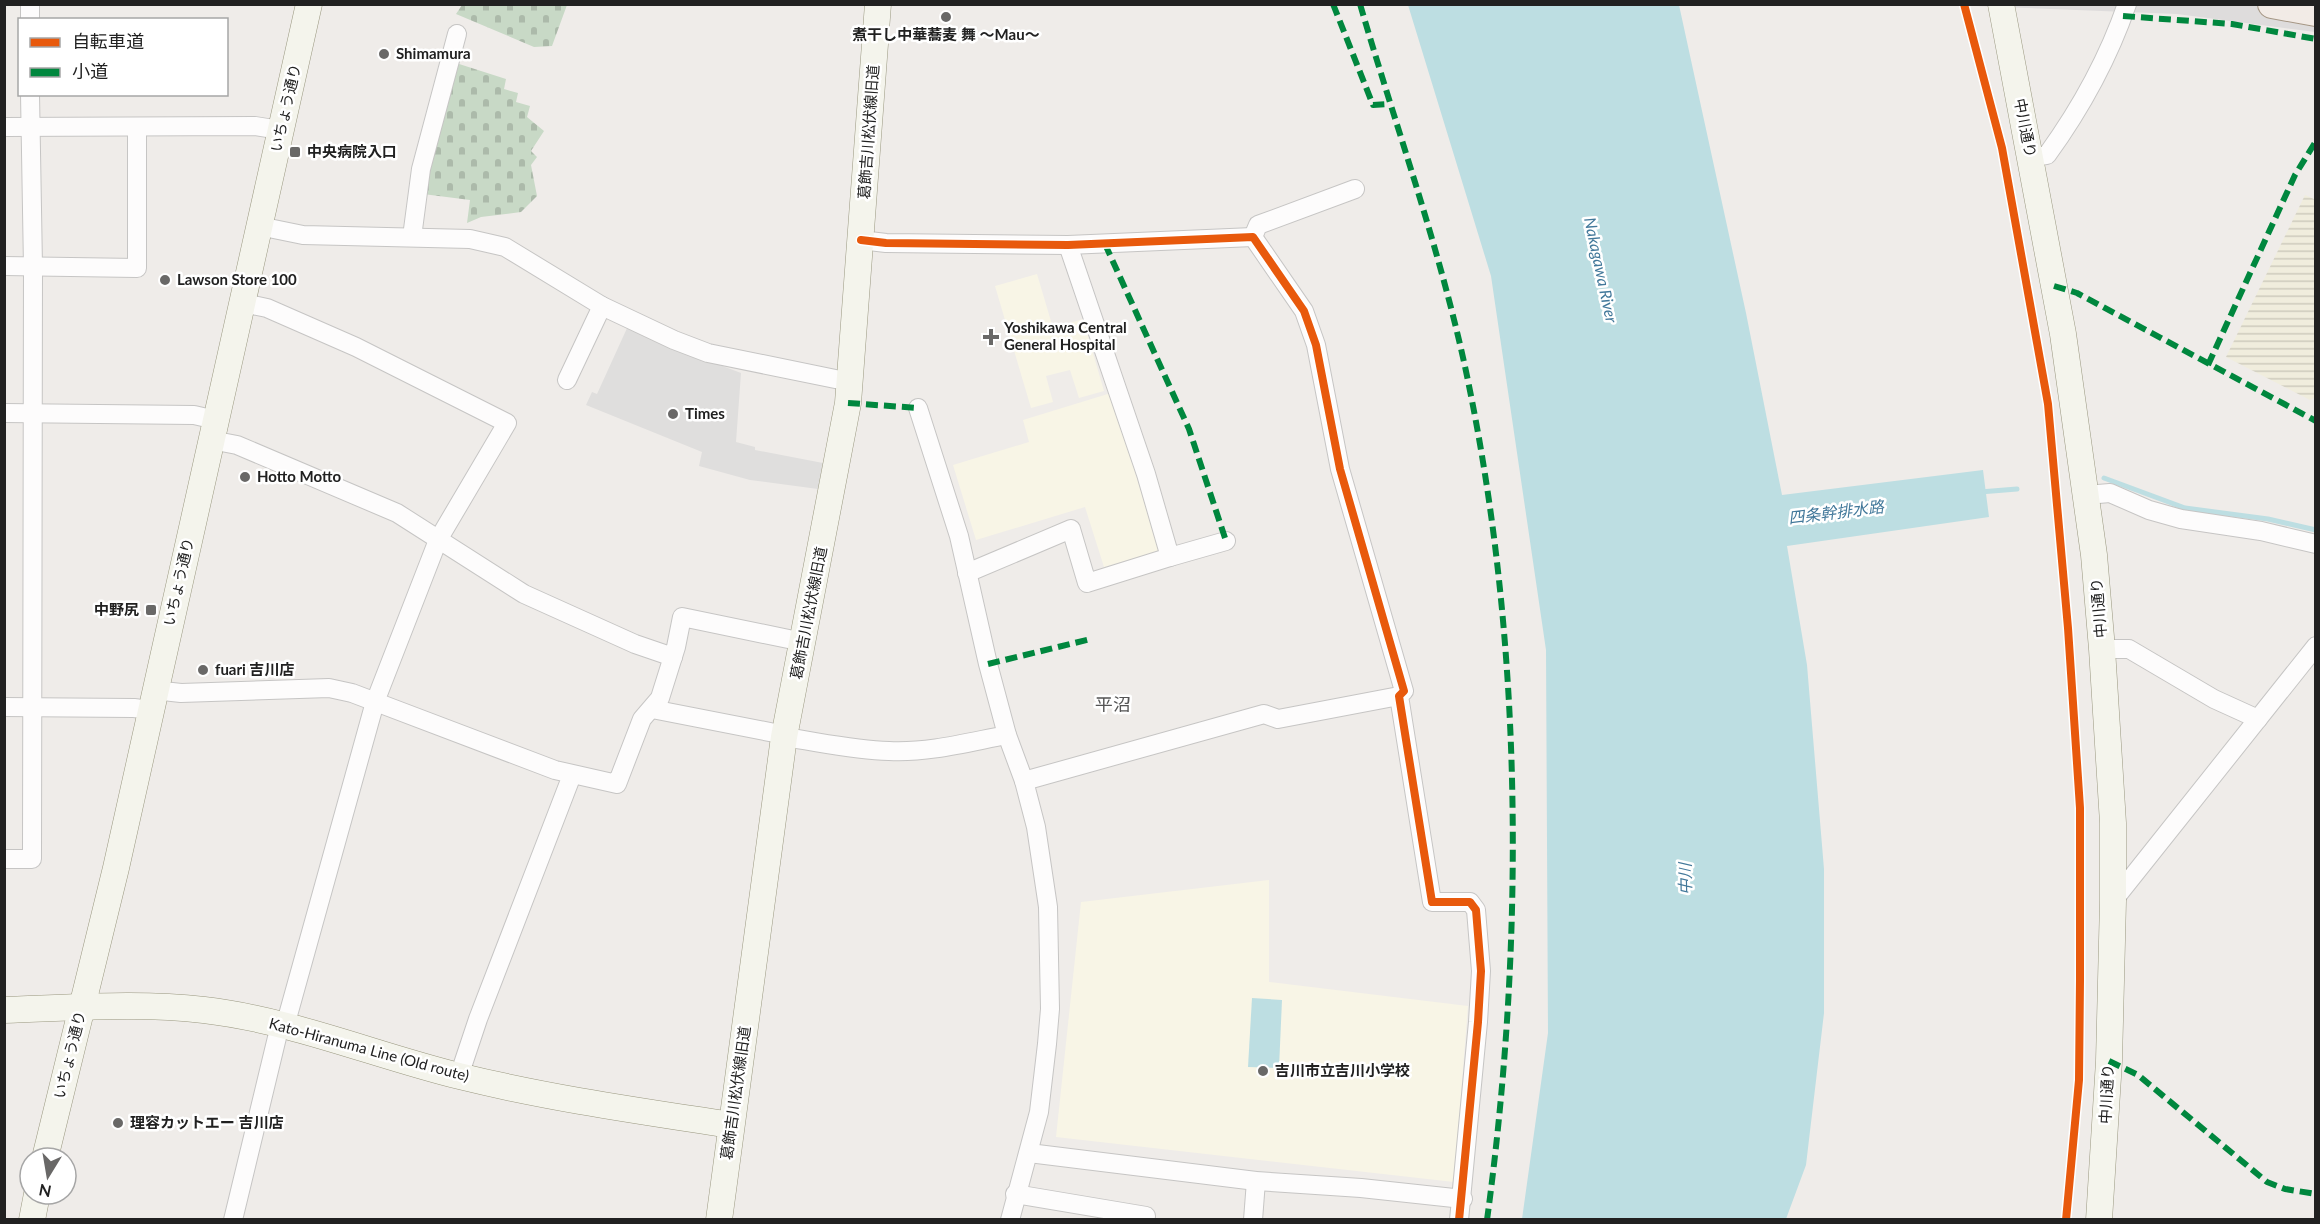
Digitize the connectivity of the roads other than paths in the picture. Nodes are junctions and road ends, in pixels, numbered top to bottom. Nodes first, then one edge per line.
1 (309, 4) edge
2 (878, 4) edge
3 (2001, 4) edge
4 (2127, 4) edge
5 (2272, 4) edge
6 (2316, 12) edge
7 (457, 34) dead end
8 (30, 96) edge
9 (4, 127) edge
10 (31, 127) junction
11 (137, 127) junction
12 (280, 130) junction
13 (2030, 159) junction
14 (1355, 189) dead end
15 (259, 226) junction
16 (412, 237) junction
17 (1253, 237) junction
18 (861, 240) junction
19 (1068, 245) junction
20 (4, 266) edge
21 (33, 267) junction
22 (243, 303) junction
23 (602, 306) junction
24 (567, 380) dead end
25 (850, 382) junction
26 (918, 408) dead end
27 (33, 412) junction
28 (4, 413) edge
29 (214, 430) junction
30 (2086, 495) junction
31 (438, 540) junction
32 (1226, 540) dead end
33 (2316, 544) edge
34 (1170, 557) junction
35 (967, 573) junction
36 (803, 642) junction
37 (2316, 646) edge
38 (2103, 649) junction
39 (673, 657) junction
40 (1399, 696) junction
41 (152, 700) junction
42 (375, 702) junction
43 (4, 707) edge
44 (34, 707) junction
45 (652, 709) junction
46 (2258, 719) junction
47 (1007, 735) junction
48 (785, 736) junction
49 (572, 775) junction
50 (1024, 781) junction
51 (4, 859) edge
52 (2113, 901) junction
53 (81, 1008) junction
54 (4, 1010) edge
55 (283, 1026) junction
56 (459, 1076) junction
57 (731, 1125) junction
58 (48, 1146) edge
59 (1029, 1153) junction
60 (1256, 1181) junction
61 (1015, 1194) junction
62 (1463, 1199) junction
63 (233, 1220) edge
64 (719, 1220) edge
65 (1010, 1220) edge
66 (1145, 1220) edge
67 (1253, 1220) edge
68 (1459, 1220) edge
69 (2098, 1220) edge

1 - 12 street, いちょう通り
2 - 18 street, 葛飾吉川松伏線旧道
3 - 13 street, 中川通り
4 - 13 street
5 - 6 main road
7 - 16 street
8 - 10 street
9 - 10 street
10 - 11 street
10 - 21 street
11 - 12 street
11 - 21 street
12 - 15 street, いちょう通り
13 - 30 street, 中川通り
14 - 17 street
15 - 16 street
15 - 22 street, いちょう通り
16 - 23 street
17 - 19 street
17 - 40 street
18 - 19 street
18 - 25 street, 葛飾吉川松伏線旧道
19 - 34 street
20 - 21 street
21 - 27 street
22 - 29 street, いちょう通り
22 - 31 street
23 - 24 street
23 - 25 street
25 - 36 street, 葛飾吉川松伏線旧道
26 - 35 street
27 - 28 street
27 - 29 street
27 - 44 street
29 - 31 street
29 - 41 street, いちょう通り
30 - 33 street
30 - 38 street, 中川通り
31 - 39 street
31 - 42 street
32 - 34 street
34 - 35 street
35 - 47 street
36 - 39 street
36 - 48 street, 葛飾吉川松伏線旧道
37 - 46 street
38 - 46 street
38 - 52 street, 中川通り
39 - 45 street
40 - 50 street
40 - 62 street
41 - 42 street
41 - 44 street
41 - 53 street, いちょう通り
42 - 49 street
42 - 55 street
43 - 44 street
44 - 51 street
45 - 48 street
45 - 49 street
46 - 52 street
47 - 48 street
47 - 50 street
48 - 57 street, 葛飾吉川松伏線旧道
49 - 56 street
50 - 59 street
52 - 69 street, 中川通り
53 - 54 street, Kato-Hiranuma Line (Old route)
53 - 55 street, Kato-Hiranuma Line (Old route)
53 - 58 street, いちょう通り
55 - 56 street, Kato-Hiranuma Line (Old route)
55 - 63 street
56 - 57 street, Kato-Hiranuma Line (Old route)
57 - 64 street, 葛飾吉川松伏線旧道
59 - 60 street
59 - 61 street
60 - 62 street
60 - 67 street
61 - 65 street
61 - 66 street
62 - 68 street

